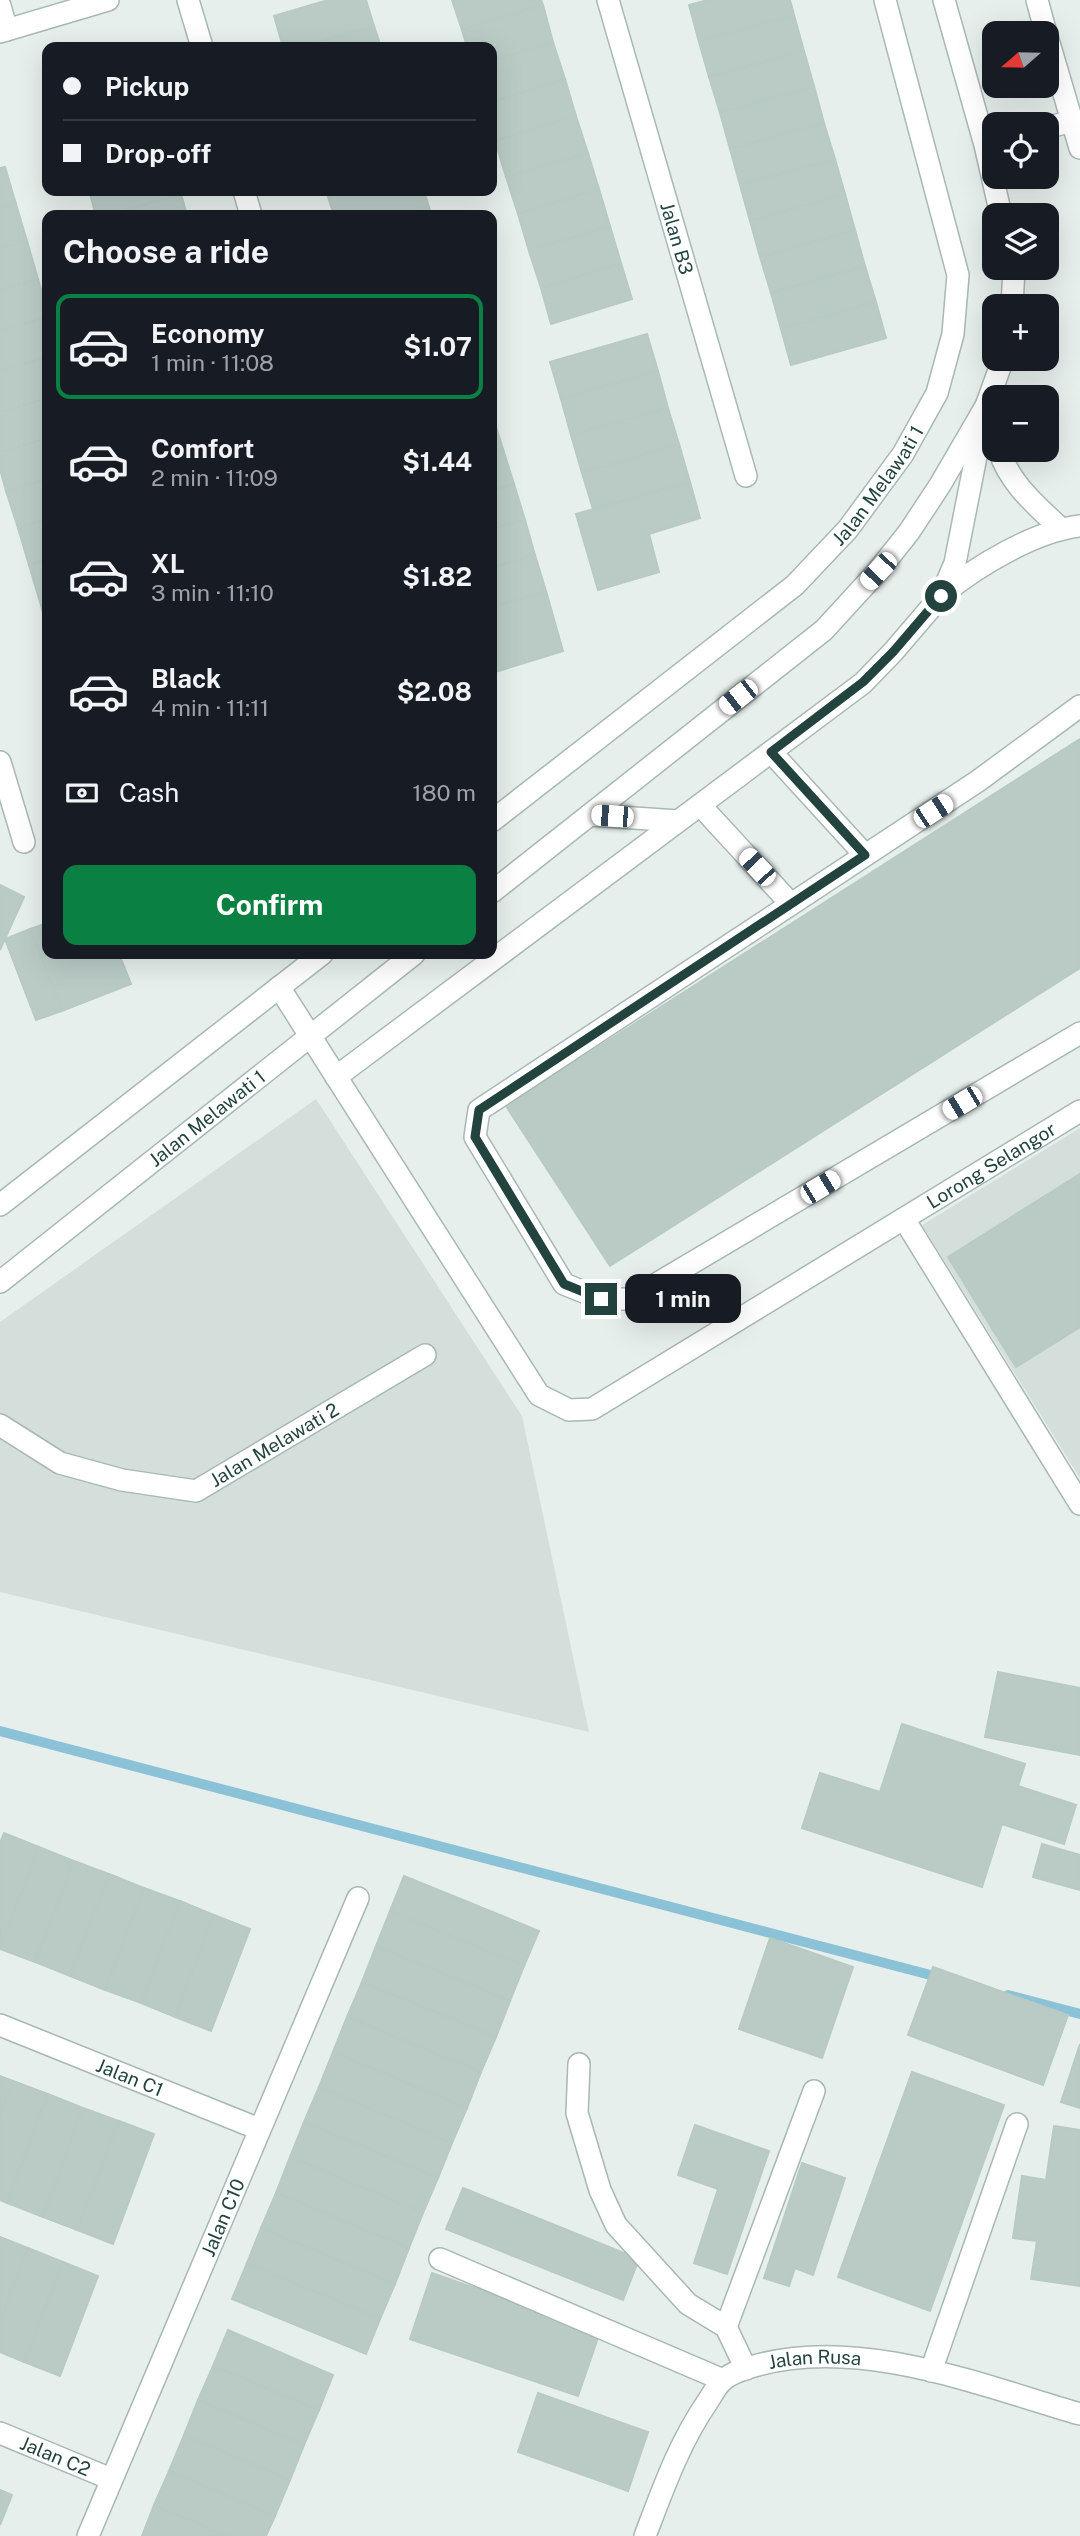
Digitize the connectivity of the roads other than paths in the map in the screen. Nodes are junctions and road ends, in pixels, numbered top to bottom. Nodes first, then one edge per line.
1 (108, 0) edge
2 (188, 0) edge
3 (608, 0) edge
4 (885, 0) edge
5 (944, 0) edge
6 (1037, 0) edge
7 (0, 6) edge
8 (1043, 21) edge
9 (3, 31) edge
10 (201, 42) edge
11 (1059, 77) edge
12 (1072, 121) junction
13 (982, 122) edge
14 (1059, 124) edge
15 (1080, 148) edge
16 (982, 413) edge
17 (982, 426) edge
18 (1003, 462) edge
19 (746, 476) dead end
20 (1070, 527) edge
21 (941, 596) junction
22 (1080, 706) edge
23 (771, 752) junction
24 (0, 762) edge
25 (700, 805) junction
26 (590, 815) junction
27 (497, 817) edge
28 (678, 821) junction
29 (24, 842) dead end
30 (865, 855) junction
31 (497, 888) edge
32 (791, 904) junction
33 (497, 956) edge
34 (315, 959) edge
35 (408, 959) edge
36 (494, 959) edge
37 (279, 987) junction
38 (1080, 1033) edge
39 (310, 1036) junction
40 (336, 1077) junction
41 (1077, 1118) edge
42 (0, 1205) edge
43 (904, 1219) junction
44 (0, 1282) edge
45 (425, 1355) dead end
46 (0, 1425) edge
47 (1080, 1504) edge
48 (358, 1898) dead end
49 (0, 2025) edge
50 (579, 2064) dead end
51 (814, 2091) dead end
52 (1017, 2124) dead end
53 (259, 2129) junction
54 (440, 2259) dead end
55 (726, 2327) junction
56 (746, 2369) junction
57 (931, 2371) junction
58 (723, 2380) junction
59 (1080, 2414) edge
60 (0, 2433) edge
61 (111, 2479) junction
62 (88, 2536) edge
63 (645, 2536) edge

1 - 9 street
2 - 10 street
3 - 19 street, Jalan B3
4 - 27 street, Jalan Melawati 1
5 - 13 street
6 - 8 street
7 - 9 street
11 - 12 street
12 - 14 street
12 - 15 street
16 - 26 street
17 - 21 street
18 - 20 street
20 - 21 street
21 - 23 street
22 - 30 street
23 - 25 street
23 - 30 street
24 - 29 street
25 - 28 street
25 - 32 street
26 - 28 street
26 - 31 street
28 - 33 street
30 - 32 street
32 - 38 street
34 - 37 street
35 - 39 street, Jalan Melawati 1
36 - 40 street
37 - 39 street, Lorong Selangor
37 - 42 street
39 - 40 street, Lorong Selangor
39 - 44 street, Jalan Melawati 1
40 - 43 street, Lorong Selangor
41 - 43 street, Lorong Selangor
43 - 47 street
45 - 46 street, Jalan Melawati 2
48 - 53 street, Jalan C10
49 - 53 street, Jalan C1
50 - 55 street
51 - 55 street
52 - 57 street
53 - 61 street, Jalan C10
54 - 58 street
55 - 56 street
56 - 57 street, Jalan Rusa
56 - 58 street, Jalan Rusa
57 - 59 street, Jalan Rusa
58 - 63 street, Jalan Rusa
60 - 61 street, Jalan C2
61 - 62 street, Jalan C10

